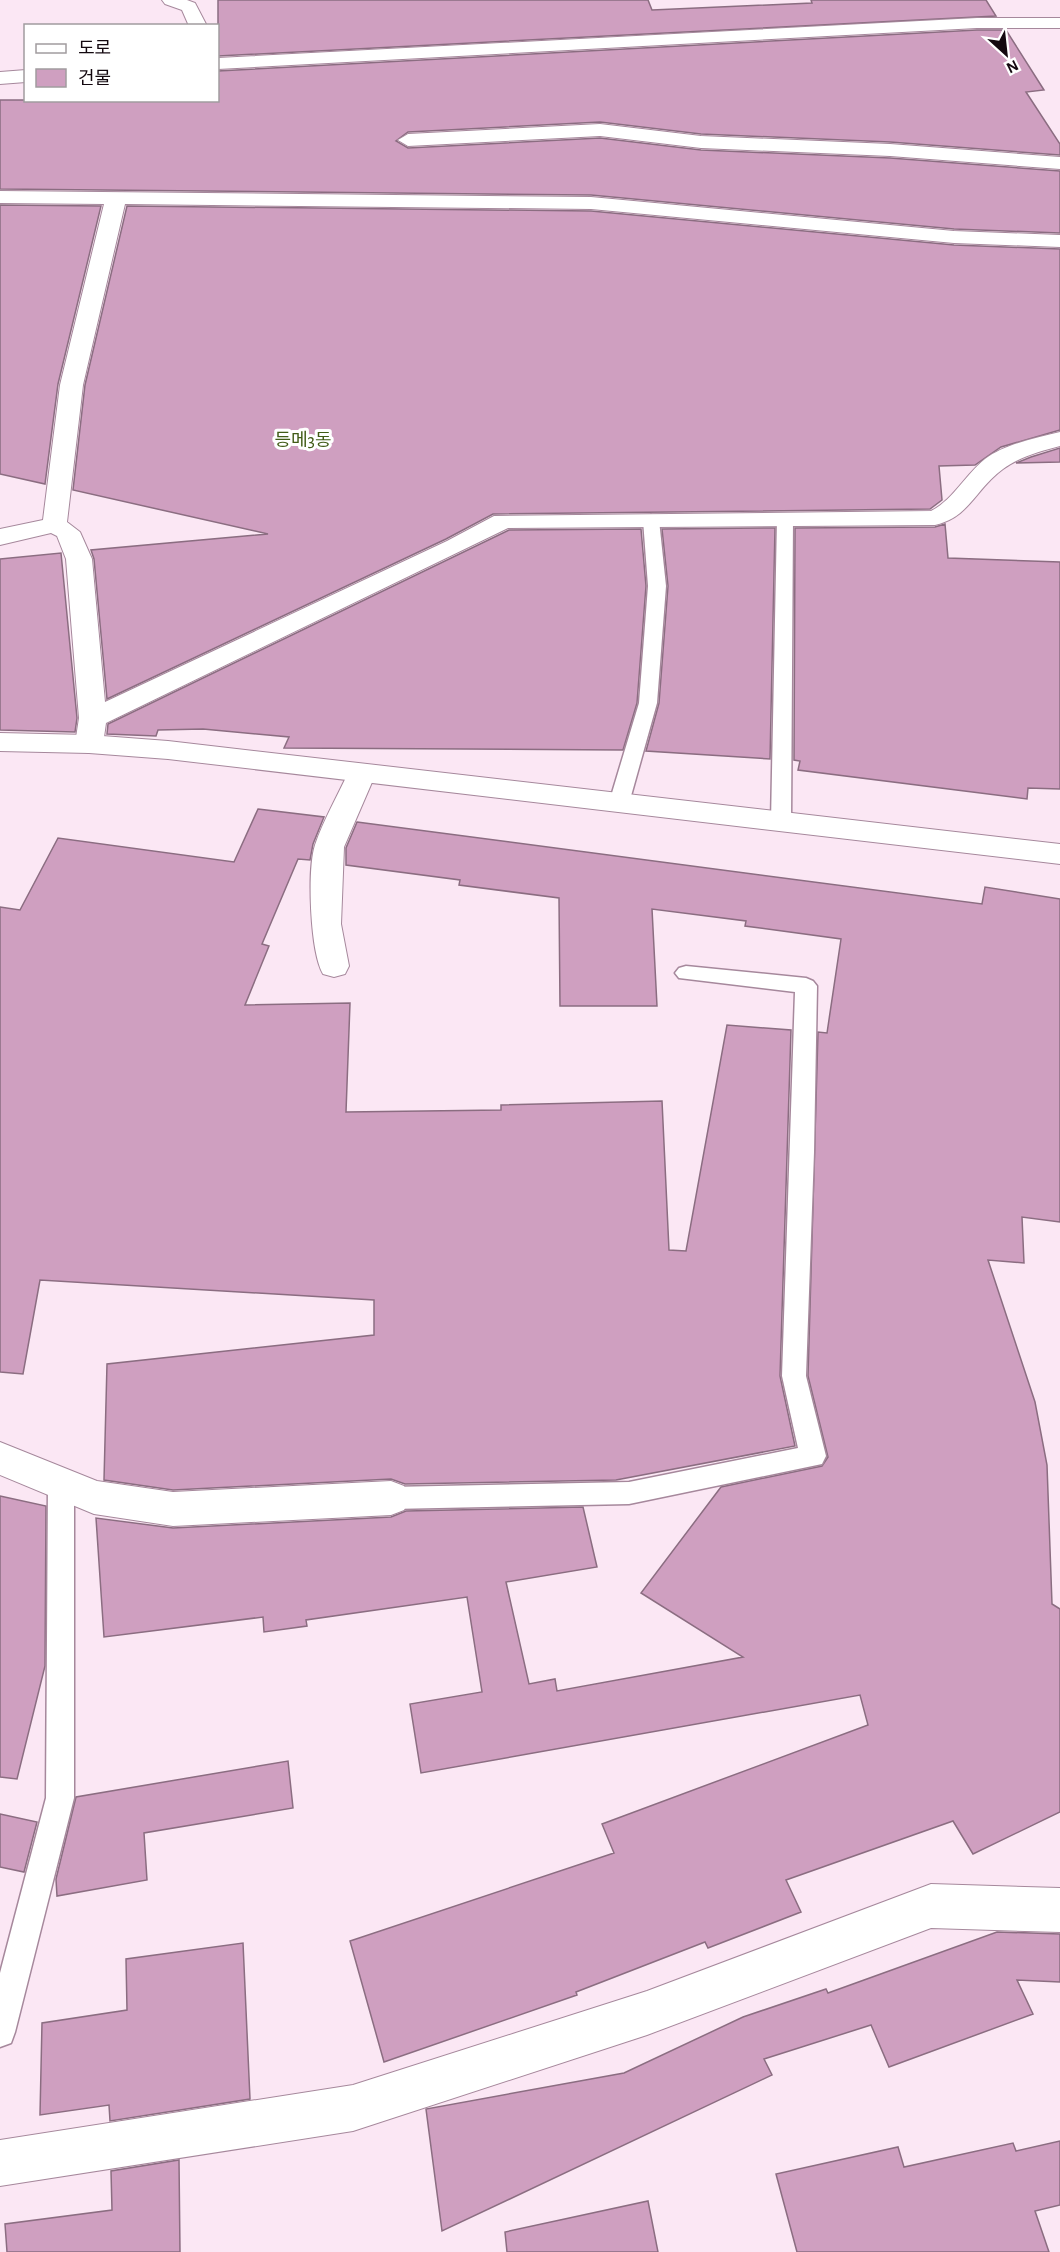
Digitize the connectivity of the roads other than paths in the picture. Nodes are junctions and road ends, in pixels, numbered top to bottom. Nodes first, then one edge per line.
1 (171, 0) edge
2 (1060, 23) edge
3 (197, 24) edge
4 (219, 63) edge
5 (24, 76) edge
6 (0, 78) edge
7 (408, 140) dead end
8 (1060, 164) edge
9 (0, 197) edge
10 (116, 198) junction
11 (1060, 241) edge
12 (1060, 439) edge
13 (785, 519) junction
14 (651, 520) junction
15 (54, 525) junction
16 (0, 537) edge
17 (91, 731) junction
18 (0, 742) edge
19 (362, 773) junction
20 (619, 803) junction
21 (781, 822) junction
22 (1060, 854) edge
23 (334, 966) dead end
24 (686, 973) dead end
25 (0, 1458) edge
26 (62, 1482) junction
27 (391, 1498) joint
28 (1060, 1910) edge
29 (0, 2032) edge
30 (0, 2163) edge

1 - 3 street
2 - 4 street
5 - 6 street
7 - 8 street
9 - 10 street
10 - 11 street
10 - 15 street
12 - 13 street
13 - 14 street
13 - 21 lane
14 - 17 street
14 - 20 lane
15 - 16 street
15 - 17 street
17 - 18 street
17 - 19 street
19 - 20 street
19 - 23 street
20 - 21 street
21 - 22 street
24 - 27 lane
25 - 26 street
26 - 27 street
26 - 29 lane
28 - 30 street

